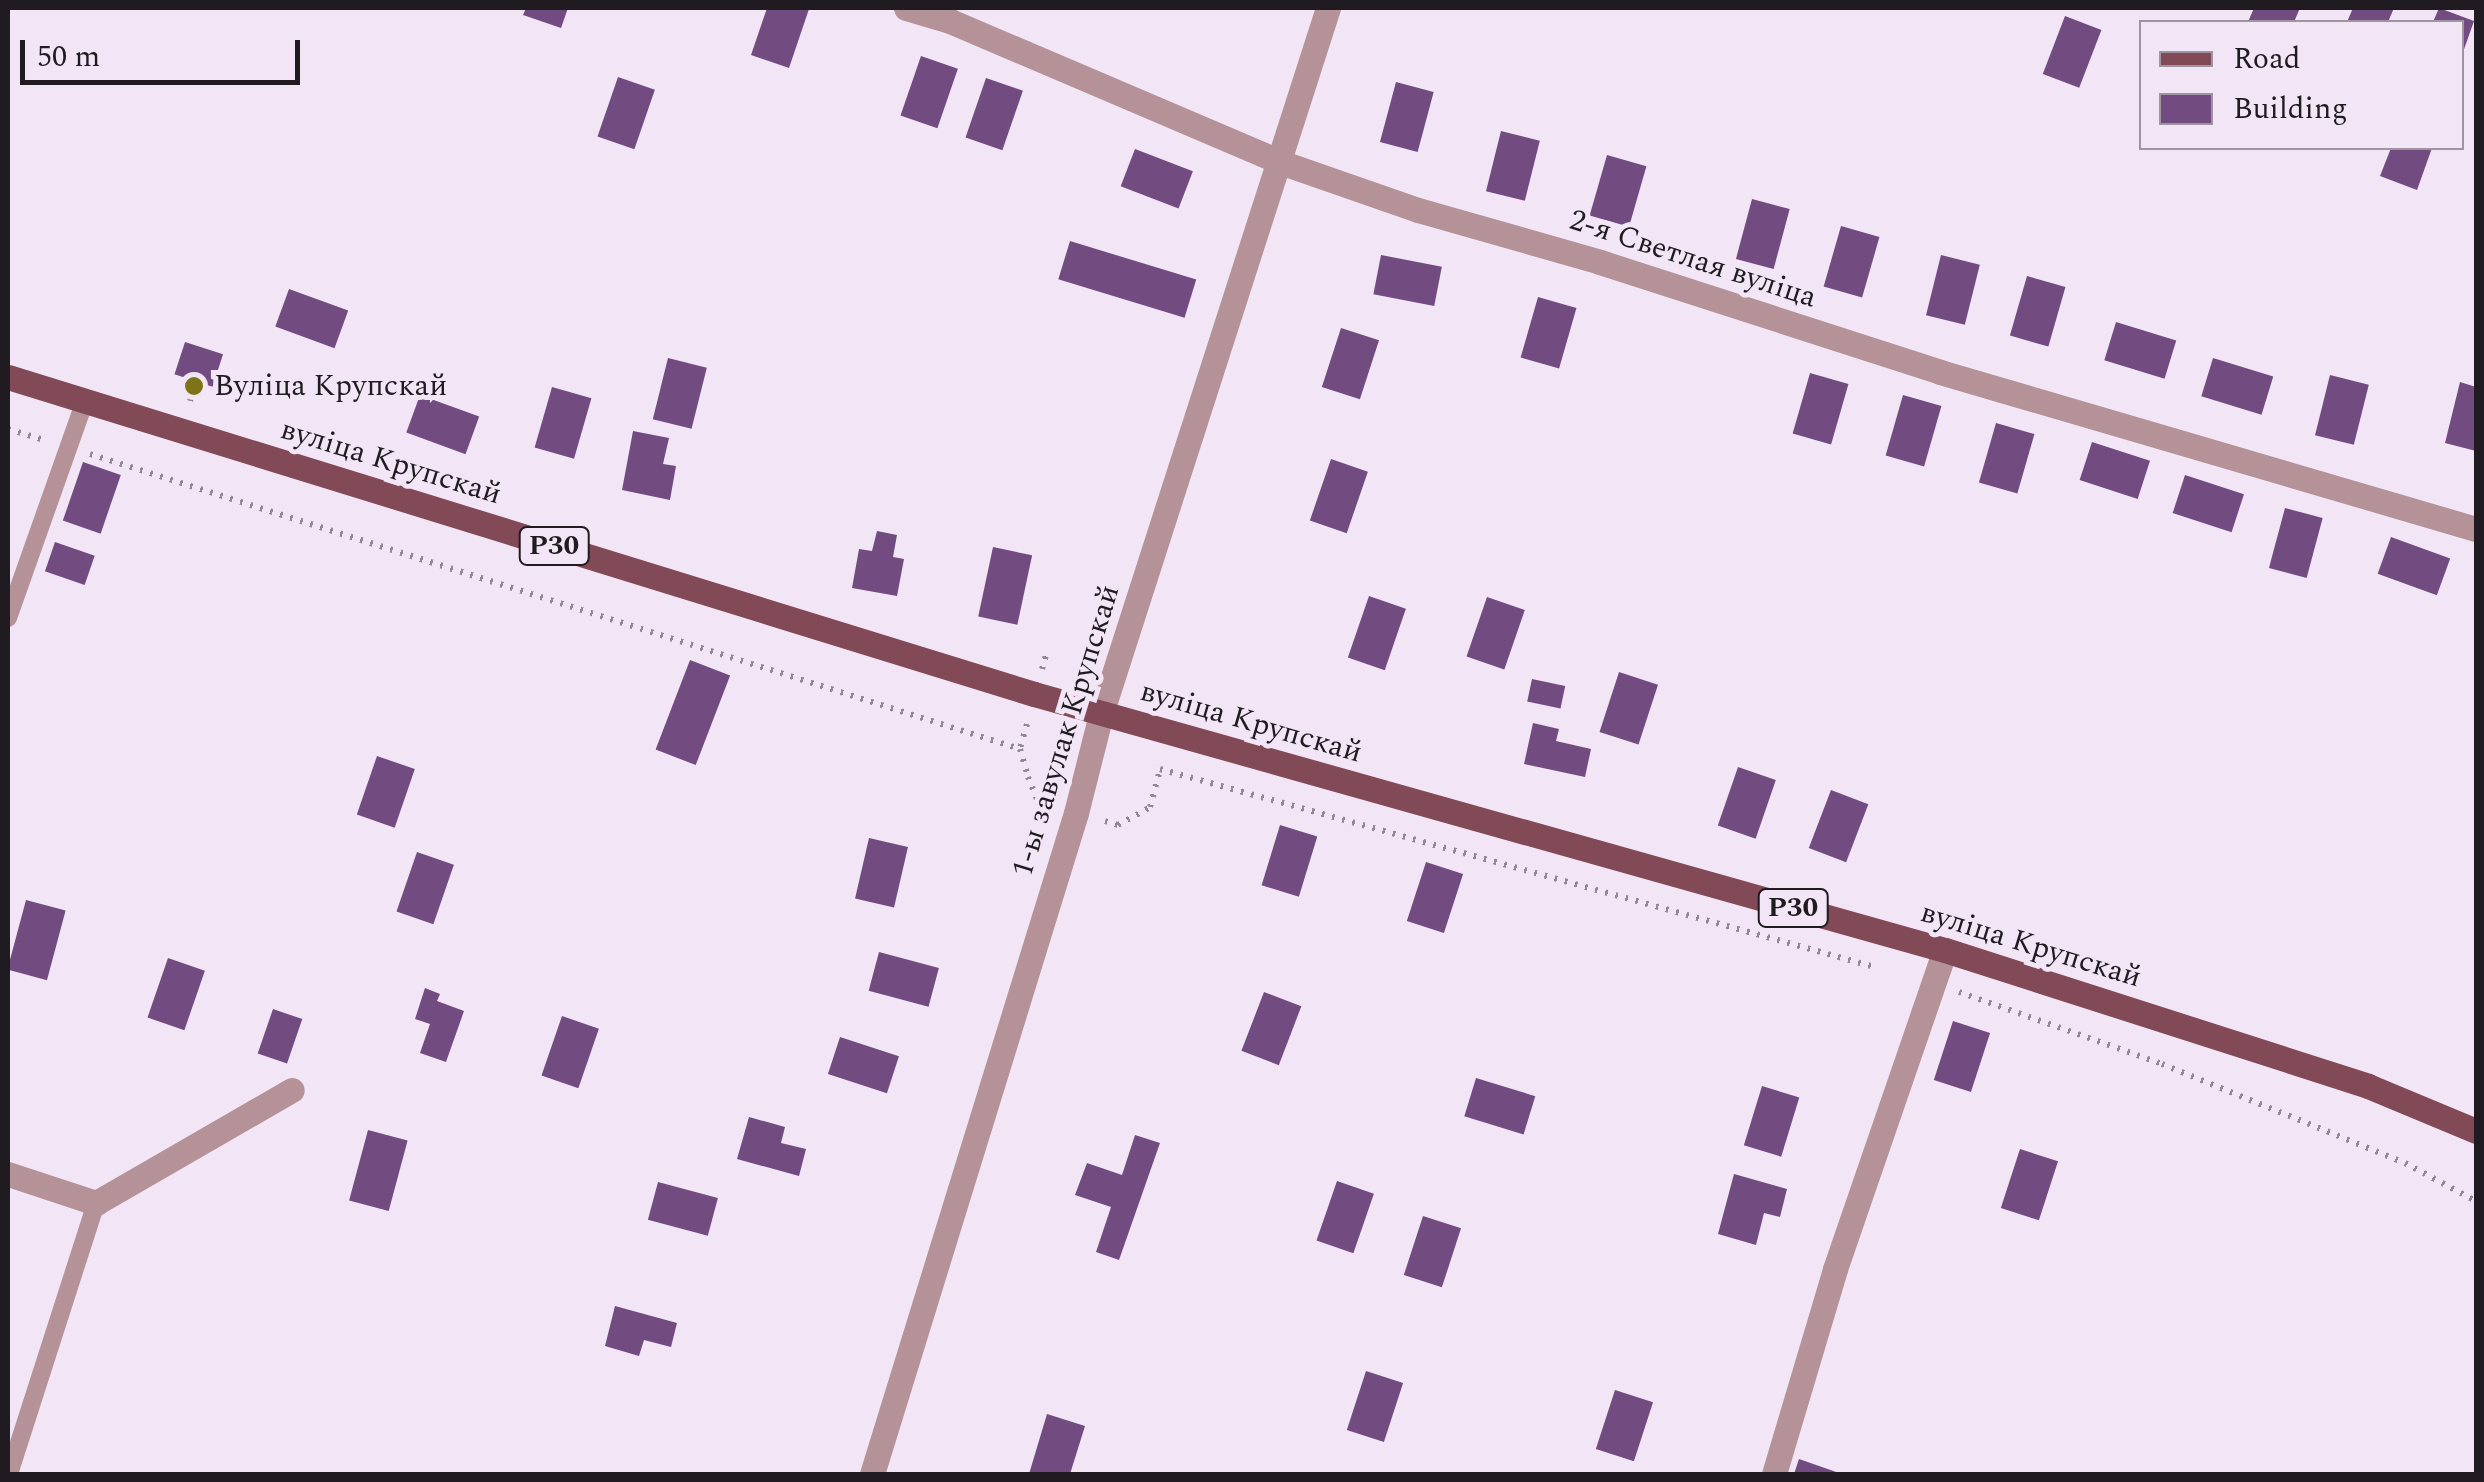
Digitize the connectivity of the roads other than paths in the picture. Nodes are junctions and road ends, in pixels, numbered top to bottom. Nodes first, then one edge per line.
1 (906, 8) edge
2 (1328, 8) edge
3 (1280, 162) junction
4 (8, 377) edge
5 (85, 400) junction
6 (2476, 529) edge
7 (8, 618) edge
8 (1101, 714) junction
9 (1944, 950) junction
10 (292, 1090) dead end
11 (2476, 1131) edge
12 (8, 1174) edge
13 (96, 1203) junction
14 (1776, 1468) edge
15 (9, 1474) edge
16 (872, 1474) edge

1 - 3 street, 2-я Светлая вуліца
2 - 3 street, 1-ы завулак Крупскай
3 - 6 street, 2-я Светлая вуліца
3 - 8 street, 1-ы завулак Крупскай
4 - 5 main road, вуліца Крупскай / Р30
5 - 7 lane
5 - 8 main road, вуліца Крупскай / Р30
8 - 9 main road, вуліца Крупскай / Р30
8 - 16 street, 1-ы завулак Крупскай
9 - 11 main road, вуліца Крупскай / Р30
9 - 14 street
10 - 13 street
12 - 13 street
13 - 15 lane

